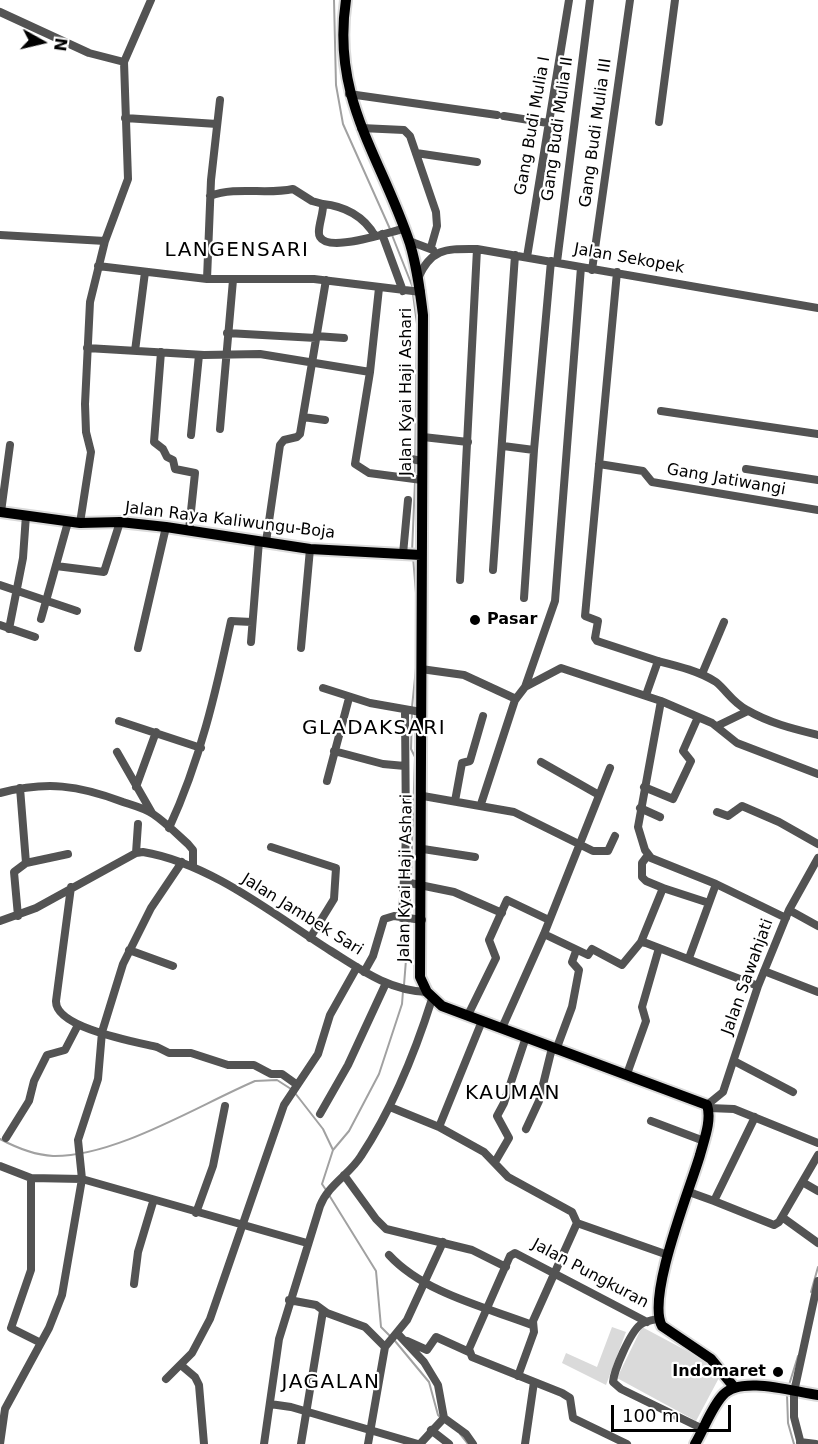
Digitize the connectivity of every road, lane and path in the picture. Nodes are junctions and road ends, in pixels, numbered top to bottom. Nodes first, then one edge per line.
1 (150, 0) edge
2 (346, 0) edge
3 (569, 0) edge
4 (591, 0) edge
5 (630, 0) edge
6 (675, 0) edge
7 (0, 12) edge
8 (124, 62) junction
9 (349, 94) junction
10 (220, 100) dead end
11 (125, 118) junction
12 (659, 122) dead end
13 (548, 123) junction
14 (217, 124) junction
15 (361, 128) junction
16 (416, 153) junction
17 (477, 162) dead end
18 (210, 196) junction
19 (323, 204) junction
20 (387, 233) junction
21 (0, 235) edge
22 (105, 241) junction
23 (409, 242) junction
24 (477, 249) junction
25 (433, 250) junction
26 (515, 255) junction
27 (527, 257) junction
28 (554, 262) junction
29 (98, 266) junction
30 (581, 267) junction
31 (592, 270) junction
32 (146, 272) junction
33 (617, 272) junction
34 (418, 278) junction
35 (207, 279) junction
36 (233, 280) junction
37 (326, 280) junction
38 (379, 288) junction
39 (410, 291) junction
40 (818, 308) edge
41 (227, 333) junction
42 (316, 337) junction
43 (344, 338) dead end
44 (87, 348) junction
45 (135, 351) junction
46 (161, 352) junction
47 (199, 355) junction
48 (226, 355) junction
49 (311, 364) junction
50 (370, 372) junction
51 (661, 411) dead end
52 (303, 417) junction
53 (325, 420) dead end
54 (220, 429) dead end
55 (818, 434) edge
56 (191, 435) dead end
57 (423, 437) junction
58 (468, 442) junction
59 (10, 445) dead end
60 (502, 446) junction
61 (534, 450) junction
62 (599, 464) junction
63 (746, 469) dead end
64 (417, 479) junction
65 (818, 480) edge
66 (408, 500) dead end
67 (818, 510) edge
68 (0, 512) edge
69 (26, 515) junction
70 (68, 522) junction
71 (120, 522) junction
72 (414, 522) junction
73 (80, 523) junction
74 (166, 527) junction
75 (189, 530) junction
76 (262, 541) junction
77 (310, 549) junction
78 (411, 555) junction
79 (56, 566) junction
80 (493, 570) dead end
81 (460, 580) dead end
82 (0, 585) edge
83 (16, 590) junction
84 (524, 598) dead end
85 (46, 601) junction
86 (78, 611) dead end
87 (41, 619) dead end
88 (252, 622) junction
89 (724, 622) dead end
90 (4, 627) edge
91 (35, 637) dead end
92 (251, 642) dead end
93 (138, 648) dead end
94 (301, 648) dead end
95 (658, 661) junction
96 (421, 669) junction
97 (702, 674) junction
98 (525, 687) junction
99 (323, 688) dead end
100 (646, 695) junction
101 (349, 698) junction
102 (516, 699) junction
103 (661, 701) junction
104 (405, 711) junction
105 (748, 711) junction
106 (419, 712) junction
107 (483, 716) dead end
108 (698, 717) junction
109 (119, 721) dead end
110 (717, 726) junction
111 (156, 732) junction
112 (818, 735) edge
113 (201, 748) junction
114 (334, 751) junction
115 (117, 752) dead end
116 (541, 762) dead end
117 (405, 766) junction
118 (610, 768) dead end
119 (818, 774) edge
120 (327, 781) dead end
121 (136, 786) junction
122 (644, 787) junction
123 (20, 788) junction
124 (0, 793) edge
125 (599, 795) junction
126 (423, 796) junction
127 (455, 801) junction
128 (481, 804) junction
129 (640, 808) junction
130 (717, 812) dead end
131 (152, 813) junction
132 (660, 817) dead end
133 (406, 819) junction
134 (420, 820) junction
135 (138, 824) dead end
136 (169, 828) junction
137 (406, 836) junction
138 (420, 836) junction
139 (615, 836) dead end
140 (818, 844) edge
141 (580, 846) junction
142 (271, 847) dead end
143 (136, 852) junction
144 (68, 854) dead end
145 (648, 855) junction
146 (421, 856) junction
147 (475, 857) dead end
148 (818, 858) edge
149 (405, 859) junction
150 (182, 862) junction
151 (26, 863) junction
152 (193, 865) junction
153 (405, 882) junction
154 (419, 883) junction
155 (716, 884) junction
156 (71, 888) junction
157 (663, 888) junction
158 (709, 903) junction
159 (502, 913) junction
160 (788, 914) junction
161 (18, 916) junction
162 (404, 919) junction
163 (419, 920) junction
164 (549, 920) junction
165 (0, 921) edge
166 (818, 926) edge
167 (544, 934) junction
168 (310, 938) junction
169 (641, 942) junction
170 (659, 948) junction
171 (129, 950) junction
172 (576, 951) junction
173 (689, 958) junction
174 (173, 966) dead end
175 (361, 970) junction
176 (764, 970) junction
177 (386, 983) junction
178 (758, 986) junction
179 (818, 992) edge
180 (429, 996) junction
181 (468, 1015) junction
182 (482, 1021) junction
183 (78, 1025) junction
184 (502, 1028) junction
185 (102, 1032) junction
186 (526, 1037) junction
187 (554, 1049) junction
188 (734, 1061) junction
189 (627, 1074) junction
190 (294, 1088) junction
191 (793, 1092) dead end
192 (225, 1106) dead end
193 (390, 1107) junction
194 (708, 1107) junction
195 (320, 1114) dead end
196 (754, 1117) junction
197 (651, 1121) dead end
198 (439, 1127) junction
199 (526, 1129) dead end
200 (6, 1138) dead end
201 (704, 1141) junction
202 (818, 1143) edge
203 (818, 1155) edge
204 (495, 1162) junction
205 (0, 1166) edge
206 (344, 1175) junction
207 (31, 1178) junction
208 (82, 1179) junction
209 (804, 1183) junction
210 (818, 1191) edge
211 (689, 1192) junction
212 (714, 1201) junction
213 (153, 1202) junction
214 (196, 1213) junction
215 (782, 1217) junction
216 (577, 1223) junction
217 (244, 1226) junction
218 (443, 1242) junction
219 (307, 1243) junction
220 (818, 1243) edge
221 (389, 1255) dead end
222 (668, 1255) junction
223 (506, 1267) junction
224 (555, 1273) junction
225 (818, 1281) edge
226 (426, 1283) junction
227 (134, 1284) dead end
228 (289, 1300) junction
229 (487, 1308) junction
230 (323, 1311) junction
231 (658, 1319) junction
232 (647, 1322) junction
233 (532, 1325) junction
234 (398, 1335) junction
235 (41, 1344) junction
236 (386, 1345) junction
237 (469, 1352) junction
238 (182, 1366) junction
239 (518, 1376) junction
240 (166, 1379) dead end
241 (534, 1382) junction
242 (734, 1387) junction
243 (790, 1391) junction
244 (818, 1395) edge
245 (270, 1404) junction
246 (306, 1411) junction
247 (443, 1418) junction
248 (433, 1428) junction
249 (371, 1429) junction
250 (703, 1429) junction
251 (801, 1443) edge
252 (0, 1444) edge
253 (204, 1444) edge
254 (264, 1444) edge
255 (301, 1444) edge
256 (368, 1444) edge
257 (419, 1444) edge
258 (449, 1444) edge
259 (473, 1444) edge
260 (525, 1444) edge
261 (627, 1444) edge
262 (695, 1444) edge
263 (816, 1444) edge

1 - 8 street
2 - 9 main road, Jalan Kyai Haji Ashari
3 - 13 street, Gang Budi Mulia I
4 - 28 street, Gang Budi Mulia II
5 - 31 street, Gang Budi Mulia III
6 - 12 street
7 - 8 street
8 - 11 street
9 - 13 street
9 - 15 main road, Jalan Kyai Haji Ashari
10 - 14 street
11 - 14 street
11 - 22 street
13 - 27 street, Gang Budi Mulia I
14 - 18 street
15 - 16 street
15 - 20 main road, Jalan Kyai Haji Ashari
16 - 17 street
16 - 25 street
18 - 19 street
18 - 35 street
19 - 20 street
19 - 20 street
20 - 23 main road, Jalan Kyai Haji Ashari
20 - 39 street
21 - 22 street
22 - 29 street
23 - 25 street
23 - 34 main road, Jalan Kyai Haji Ashari
24 - 25 street, Jalan Sekopek
24 - 26 street, Jalan Sekopek
24 - 58 street
25 - 34 street
26 - 27 street, Jalan Sekopek
26 - 60 street
27 - 28 street, Jalan Sekopek
28 - 30 street, Jalan Sekopek
28 - 61 street, Gang Budi Mulia II
29 - 32 street
29 - 44 street
30 - 31 street, Jalan Sekopek
30 - 98 street
31 - 33 street, Jalan Sekopek
32 - 35 street
32 - 45 street
33 - 40 street, Jalan Sekopek
33 - 62 street
34 - 39 main road, Jalan Kyai Haji Ashari
35 - 36 street
36 - 37 street
36 - 41 street
37 - 38 street
37 - 42 street
38 - 39 street
38 - 50 street
39 - 57 main road, Jalan Kyai Haji Ashari
41 - 42 street
41 - 48 street
42 - 43 street
42 - 49 street
44 - 45 street
44 - 73 street
45 - 46 street
46 - 47 street
46 - 75 street
47 - 48 street
47 - 56 street
48 - 49 street
48 - 54 street
49 - 50 street
49 - 52 street
50 - 64 street
51 - 55 street
52 - 53 street
52 - 76 street
57 - 58 street
57 - 64 main road, Jalan Kyai Haji Ashari
58 - 81 street
59 - 68 street
60 - 61 street
60 - 80 street
61 - 84 street, Gang Budi Mulia II
62 - 67 street, Gang Jatiwangi
62 - 95 street
63 - 65 street
64 - 72 main road, Jalan Kyai Haji Ashari
66 - 72 street
68 - 69 main road, Jalan Raya Kaliwungu-Boja
69 - 70 main road, Jalan Raya Kaliwungu-Boja
69 - 83 street
70 - 73 main road, Jalan Raya Kaliwungu-Boja
70 - 79 street
71 - 73 main road, Jalan Raya Kaliwungu-Boja
71 - 74 main road, Jalan Raya Kaliwungu-Boja
71 - 79 street
72 - 78 main road, Jalan Kyai Haji Ashari
72 - 78 street
74 - 75 main road, Jalan Raya Kaliwungu-Boja
74 - 93 street
75 - 76 main road, Jalan Raya Kaliwungu-Boja
76 - 77 main road, Jalan Raya Kaliwungu-Boja
76 - 88 street
77 - 78 main road, Jalan Raya Kaliwungu-Boja
77 - 94 street
78 - 96 main road, Jalan Kyai Haji Ashari
79 - 85 street
82 - 83 street
83 - 85 street
83 - 90 street
85 - 86 street
85 - 87 street
88 - 92 street
88 - 113 street
89 - 97 street
90 - 91 street
95 - 97 street
95 - 100 street
96 - 102 street
96 - 106 main road, Jalan Kyai Haji Ashari
97 - 105 street
98 - 100 street
98 - 102 street
99 - 101 street
100 - 103 street
101 - 104 street
101 - 114 street
102 - 128 street
103 - 108 street
103 - 122 street
104 - 106 street
104 - 117 street
105 - 110 street
105 - 112 street
106 - 126 main road, Jalan Kyai Haji Ashari
107 - 127 street
108 - 110 street
108 - 122 street
109 - 111 street
110 - 119 street
111 - 113 street
111 - 121 street
113 - 136 street
114 - 117 street
114 - 120 street
115 - 121 street
116 - 125 street
117 - 133 street
118 - 125 street
121 - 131 street
122 - 129 street
123 - 124 street
123 - 131 street
123 - 151 street
125 - 141 street
126 - 127 street
126 - 134 main road, Jalan Kyai Haji Ashari
127 - 128 street
128 - 141 street
129 - 132 street
129 - 145 street
130 - 140 street
131 - 136 street
133 - 134 street
133 - 137 street
134 - 138 main road, Jalan Kyai Haji Ashari
135 - 143 street
136 - 152 street
137 - 138 street
137 - 149 street
138 - 146 main road, Jalan Kyai Haji Ashari
139 - 141 street
141 - 164 street
142 - 168 street
143 - 150 street, Jalan Jambek Sari
143 - 156 street
144 - 151 street
145 - 155 street
145 - 157 street
146 - 147 street
146 - 149 street
146 - 154 main road, Jalan Kyai Haji Ashari
148 - 160 street, Jalan Sawahjati
149 - 153 street
150 - 152 street, Jalan Jambek Sari
150 - 171 street
151 - 161 street
152 - 168 street, Jalan Jambek Sari
153 - 154 street
153 - 162 street
154 - 159 street
154 - 163 main road, Jalan Kyai Haji Ashari
155 - 158 street
155 - 160 street
156 - 161 street
156 - 183 street
157 - 158 street
157 - 169 street
158 - 173 street
159 - 164 street
159 - 181 street
160 - 166 street
160 - 176 street, Jalan Sawahjati
161 - 165 street
162 - 163 street
162 - 175 street
163 - 180 main road, Jalan Kyai Haji Ashari
164 - 167 street
167 - 172 street
167 - 184 street
168 - 175 street, Jalan Jambek Sari
169 - 170 street
169 - 172 street
170 - 173 street
170 - 189 street
171 - 174 street
171 - 185 street
172 - 187 street
173 - 178 street
175 - 177 street, Jalan Jambek Sari
175 - 190 street
176 - 178 street, Jalan Sawahjati
176 - 179 street
177 - 180 street, Jalan Jambek Sari
177 - 195 street
178 - 188 street, Jalan Sawahjati
180 - 181 main road
180 - 193 street
181 - 182 main road
182 - 184 main road
182 - 198 street
183 - 185 street
183 - 200 street
184 - 186 main road
185 - 190 street
185 - 208 street
186 - 187 main road
186 - 204 street
187 - 189 main road
187 - 199 street
188 - 191 street
188 - 194 street, Jalan Sawahjati
189 - 194 main road
190 - 217 street
192 - 214 street
193 - 198 street
193 - 206 street
194 - 196 street
194 - 201 main road
196 - 202 street
196 - 212 street
197 - 201 street
198 - 204 street
201 - 211 main road
203 - 209 street
204 - 216 street
205 - 207 street
206 - 218 street
206 - 219 street
207 - 208 street
207 - 235 street
208 - 213 street
208 - 235 street
209 - 210 street
209 - 215 street
211 - 212 street
211 - 222 main road
212 - 215 street
213 - 214 street
213 - 227 street
214 - 217 street
215 - 220 street
216 - 222 street
216 - 224 street
217 - 219 street
217 - 238 street
218 - 223 street
218 - 226 street
219 - 228 street
221 - 226 street
222 - 231 main road
223 - 224 street, Jalan Pungkuran
223 - 229 street
224 - 232 street, Jalan Pungkuran
224 - 233 street
225 - 243 street
226 - 229 street
226 - 234 street
228 - 230 street
228 - 245 street
229 - 233 street
229 - 237 street
230 - 236 street
230 - 246 street
231 - 232 street
231 - 242 main road
232 - 250 street
233 - 239 street
234 - 236 street
234 - 237 street
234 - 247 street
235 - 252 street
236 - 249 street
237 - 239 street
238 - 240 street
238 - 253 street
239 - 241 street
241 - 260 street
241 - 261 street
242 - 243 main road
242 - 250 main road
243 - 244 main road
243 - 251 street
245 - 246 street
245 - 254 street
246 - 249 street
246 - 255 street
247 - 248 street
247 - 259 street
248 - 257 street
248 - 258 street
249 - 256 street
249 - 257 street
250 - 262 main road
251 - 263 street

